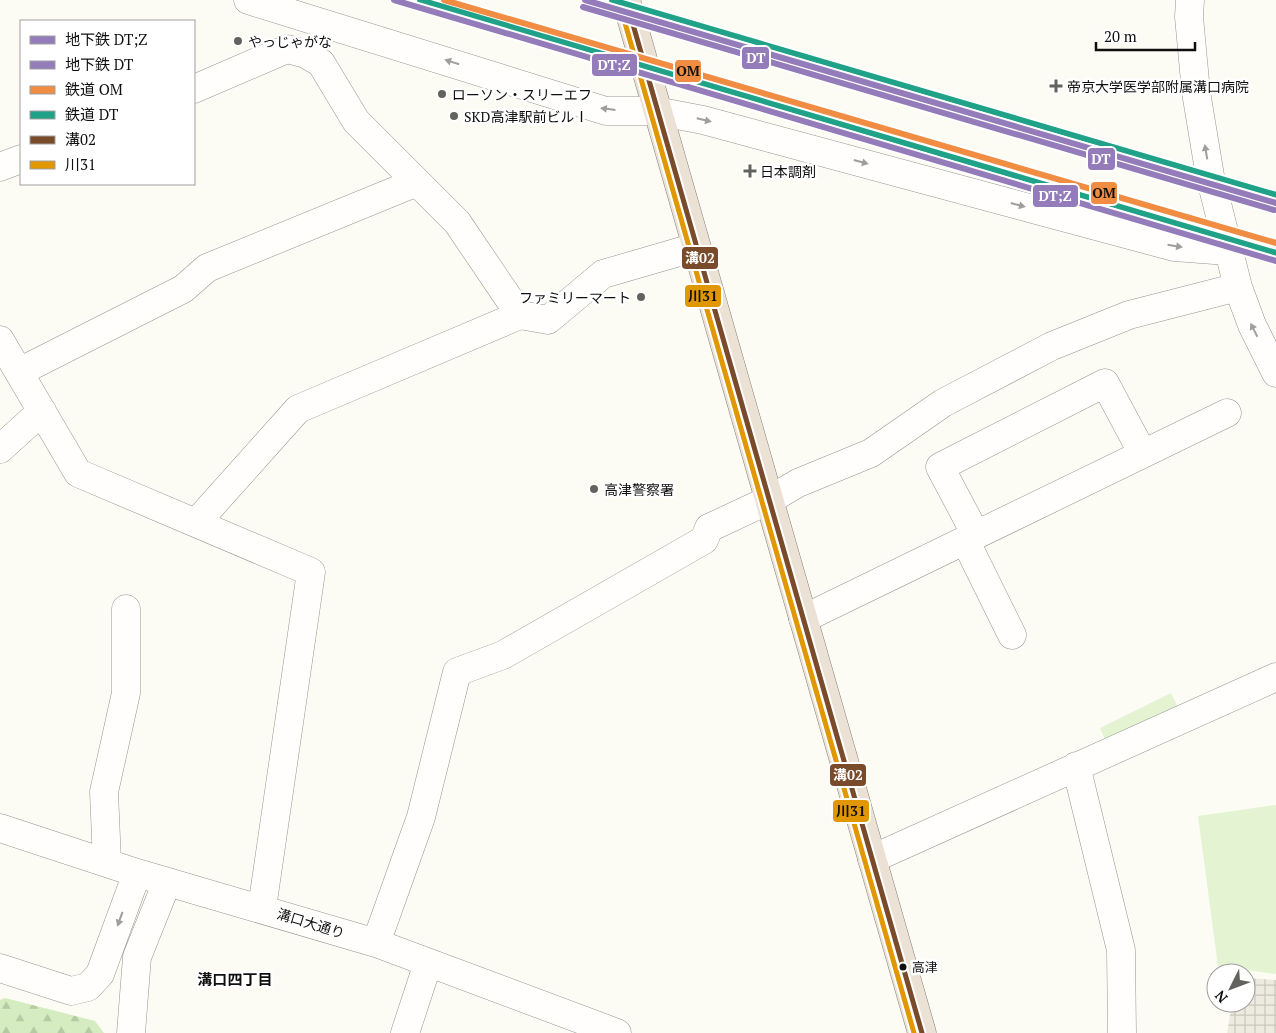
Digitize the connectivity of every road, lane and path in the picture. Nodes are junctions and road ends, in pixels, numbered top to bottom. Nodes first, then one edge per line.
1 (248, 0) edge
2 (626, 0) edge
3 (1190, 0) edge
4 (322, 21) junction
5 (306, 54) junction
6 (195, 88) edge
7 (656, 111) junction
8 (20, 159) edge
9 (0, 167) edge
10 (417, 182) junction
11 (696, 247) junction
12 (1228, 251) junction
13 (1238, 287) junction
14 (520, 315) junction
15 (0, 340) edge
16 (19, 372) junction
17 (1276, 373) edge
18 (42, 411) junction
19 (1227, 413) dead end
20 (0, 449) edge
21 (1143, 454) junction
22 (769, 500) junction
23 (196, 523) junction
24 (970, 538) junction
25 (126, 609) dead end
26 (803, 619) junction
27 (1012, 635) dead end
28 (1276, 677) edge
29 (1076, 766) junction
30 (0, 828) edge
31 (872, 859) junction
32 (107, 862) junction
33 (137, 873) junction
34 (167, 882) junction
35 (262, 908) junction
36 (376, 943) junction
37 (428, 963) junction
38 (0, 968) edge
39 (600, 1030) edge
40 (131, 1033) edge
41 (405, 1033) edge
42 (922, 1033) edge
43 (1122, 1033) edge

1 - 4 street
2 - 7 highway
12 -> 3 street
4 - 5 street
7 -> 4 street
5 - 6 street
5 - 10 street
7 - 11 highway
7 -> 12 street
8 - 9 street
10 - 14 street
10 - 16 street
11 - 14 street
11 - 22 highway
12 - 13 street
17 -> 13 street
13 - 22 street
14 - 23 street
15 - 16 street
16 - 18 street
18 - 20 street
18 - 23 street
19 - 21 street
21 - 24 street
21 - 24 street
22 - 26 highway
22 - 36 street
23 - 35 street
24 - 26 street
24 - 27 street
25 - 32 street
26 - 31 highway
28 - 29 street
29 - 31 street
29 - 43 street
30 - 32 street, 溝口大通り
31 - 42 highway
32 - 33 street, 溝口大通り
33 - 34 street, 溝口大通り
33 -> 38 street
34 - 35 street, 溝口大通り
34 - 40 street
35 - 36 street, 溝口大通り
36 - 37 street, 溝口大通り
37 - 39 street, 溝口大通り
37 - 41 street

